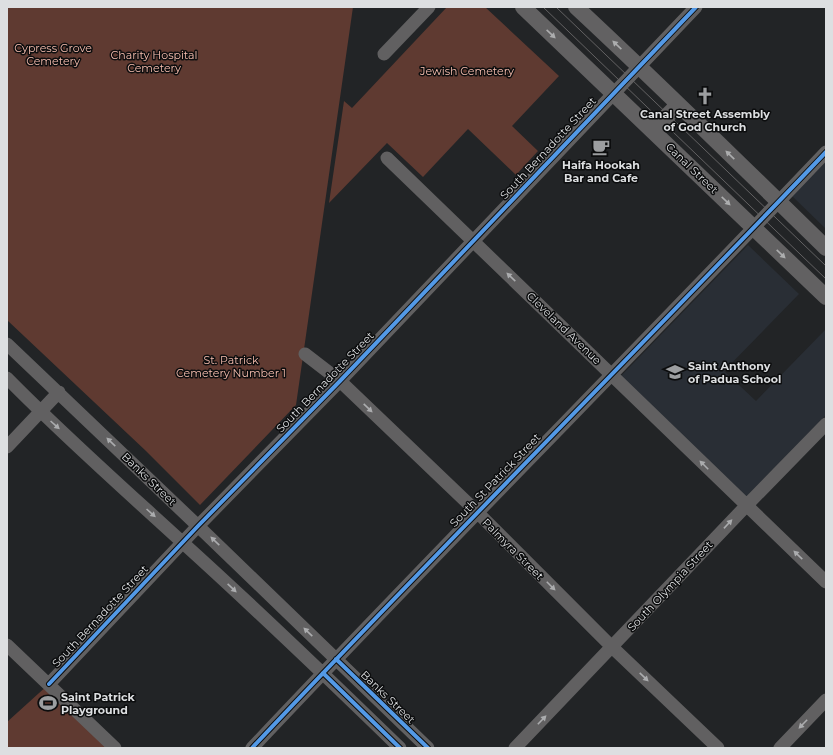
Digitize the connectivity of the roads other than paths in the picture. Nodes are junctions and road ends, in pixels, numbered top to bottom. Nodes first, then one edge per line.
1 (429, 7) edge
2 (523, 7) edge
3 (576, 7) edge
4 (696, 7) edge
5 (384, 54) dead end
6 (639, 66) junction
7 (613, 92) junction
8 (678, 105) junction
9 (653, 130) junction
10 (826, 152) edge
11 (387, 158) dead end
12 (778, 202) junction
13 (753, 227) junction
14 (473, 241) junction
15 (826, 248) edge
16 (826, 297) edge
17 (7, 344) edge
18 (305, 354) dead end
19 (612, 374) junction
20 (7, 378) edge
21 (340, 381) junction
22 (59, 392) junction
23 (40, 412) junction
24 (826, 424) edge
25 (7, 447) edge
26 (746, 506) junction
27 (477, 512) junction
28 (198, 526) junction
29 (183, 542) junction
30 (826, 582) edge
31 (7, 645) edge
32 (612, 647) junction
33 (336, 659) junction
34 (323, 673) junction
35 (48, 684) junction
36 (826, 700) edge
37 (115, 748) edge
38 (252, 748) edge
39 (400, 748) edge
40 (428, 748) edge
41 (515, 748) edge
42 (718, 748) edge
43 (780, 748) edge

1 - 5 street
2 -> 7 main road, Canal Street
6 -> 3 main road
4 - 6 street, South Bernadotte Street
6 - 7 street, South Bernadotte Street
6 - 8 main road
7 - 9 main road, Canal Street
7 - 14 street, South Bernadotte Street
8 - 9 main road
12 -> 8 main road
9 -> 13 main road, Canal Street
10 - 12 street, South St Patrick Street
11 - 14 street, Cleveland Avenue
12 - 13 street, South St Patrick Street
12 - 15 main road
13 -> 16 main road, Canal Street
13 - 19 street, South St Patrick Street
19 -> 14 street, Cleveland Avenue
14 - 21 street, South Bernadotte Street
17 - 22 street, Banks Street
18 - 21 street, Palmyra Street
26 -> 19 street, Cleveland Avenue
19 - 27 street, South St Patrick Street
20 - 23 street, Banks Street
21 -> 27 street, Palmyra Street
21 - 28 street, South Bernadotte Street
22 - 23 street
28 -> 22 street, Banks Street
23 - 25 street
23 -> 29 street, Banks Street
24 - 26 street, South Olympia Street
30 -> 26 street, Cleveland Avenue
32 -> 26 street, South Olympia Street
27 -> 32 street, Palmyra Street
27 - 33 street, South St Patrick Street
28 - 29 street, South Bernadotte Street
33 -> 28 street, Banks Street
29 -> 34 street, Banks Street
29 - 35 street, South Bernadotte Street
31 - 35 street
41 -> 32 street, South Olympia Street
32 -> 42 street, Palmyra Street
33 - 34 street, South St Patrick Street
33 - 40 street, Banks Street
34 - 38 street, South St Patrick Street
34 - 39 street, Banks Street
35 - 37 street
36 -> 43 street

